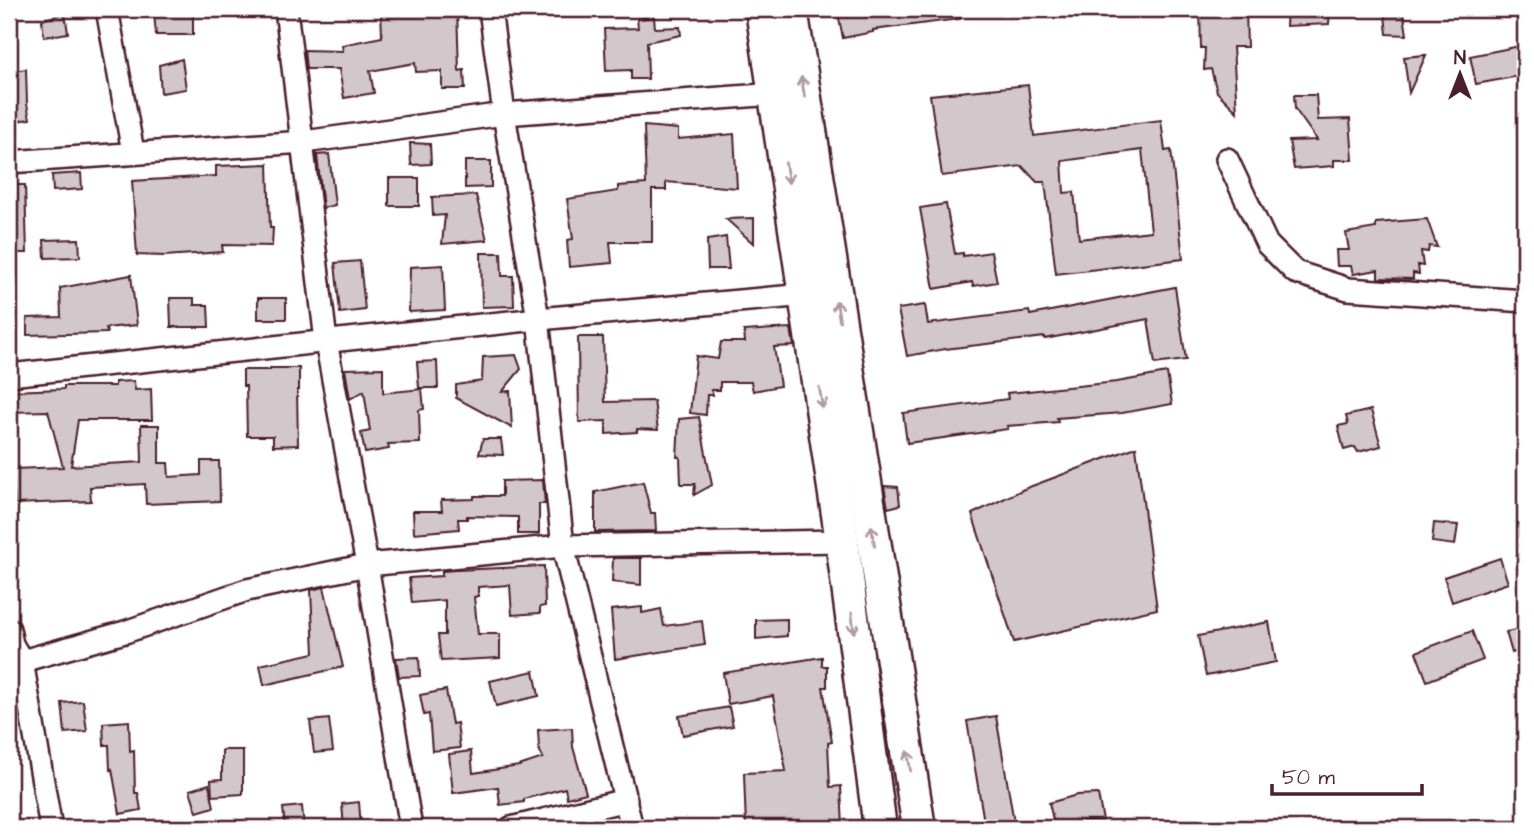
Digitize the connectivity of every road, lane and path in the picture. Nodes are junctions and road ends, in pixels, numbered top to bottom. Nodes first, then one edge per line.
1 (107, 9) edge
2 (286, 9) edge
3 (490, 9) edge
4 (762, 9) edge
5 (791, 9) edge
6 (775, 94) junction
7 (504, 114) junction
8 (304, 142) junction
9 (133, 152) junction
10 (1227, 159) dead end
11 (9, 162) edge
12 (806, 295) junction
13 (1525, 301) edge
14 (538, 319) junction
15 (326, 341) junction
16 (9, 375) edge
17 (842, 541) junction
18 (564, 546) junction
19 (367, 565) junction
20 (13, 645) edge
21 (626, 800) junction
22 (51, 828) edge
23 (411, 828) edge
24 (511, 828) edge
25 (632, 828) edge
26 (880, 828) edge
27 (919, 828) edge

1 - 9 street
2 - 8 street
3 - 7 street
4 - 6 main road
27 -> 5 main road
6 - 7 street
6 -> 12 main road
7 - 8 street
7 - 14 street
8 - 9 street
8 - 15 street
9 - 11 street
10 - 13 street
12 - 14 street
12 -> 17 main road
14 - 15 street
14 - 18 street
15 - 16 street
15 - 19 street
17 - 18 street
17 -> 26 main road
18 - 19 street
18 - 21 street
19 - 20 street
19 - 23 street
20 - 22 street
21 - 24 street
21 - 25 street

